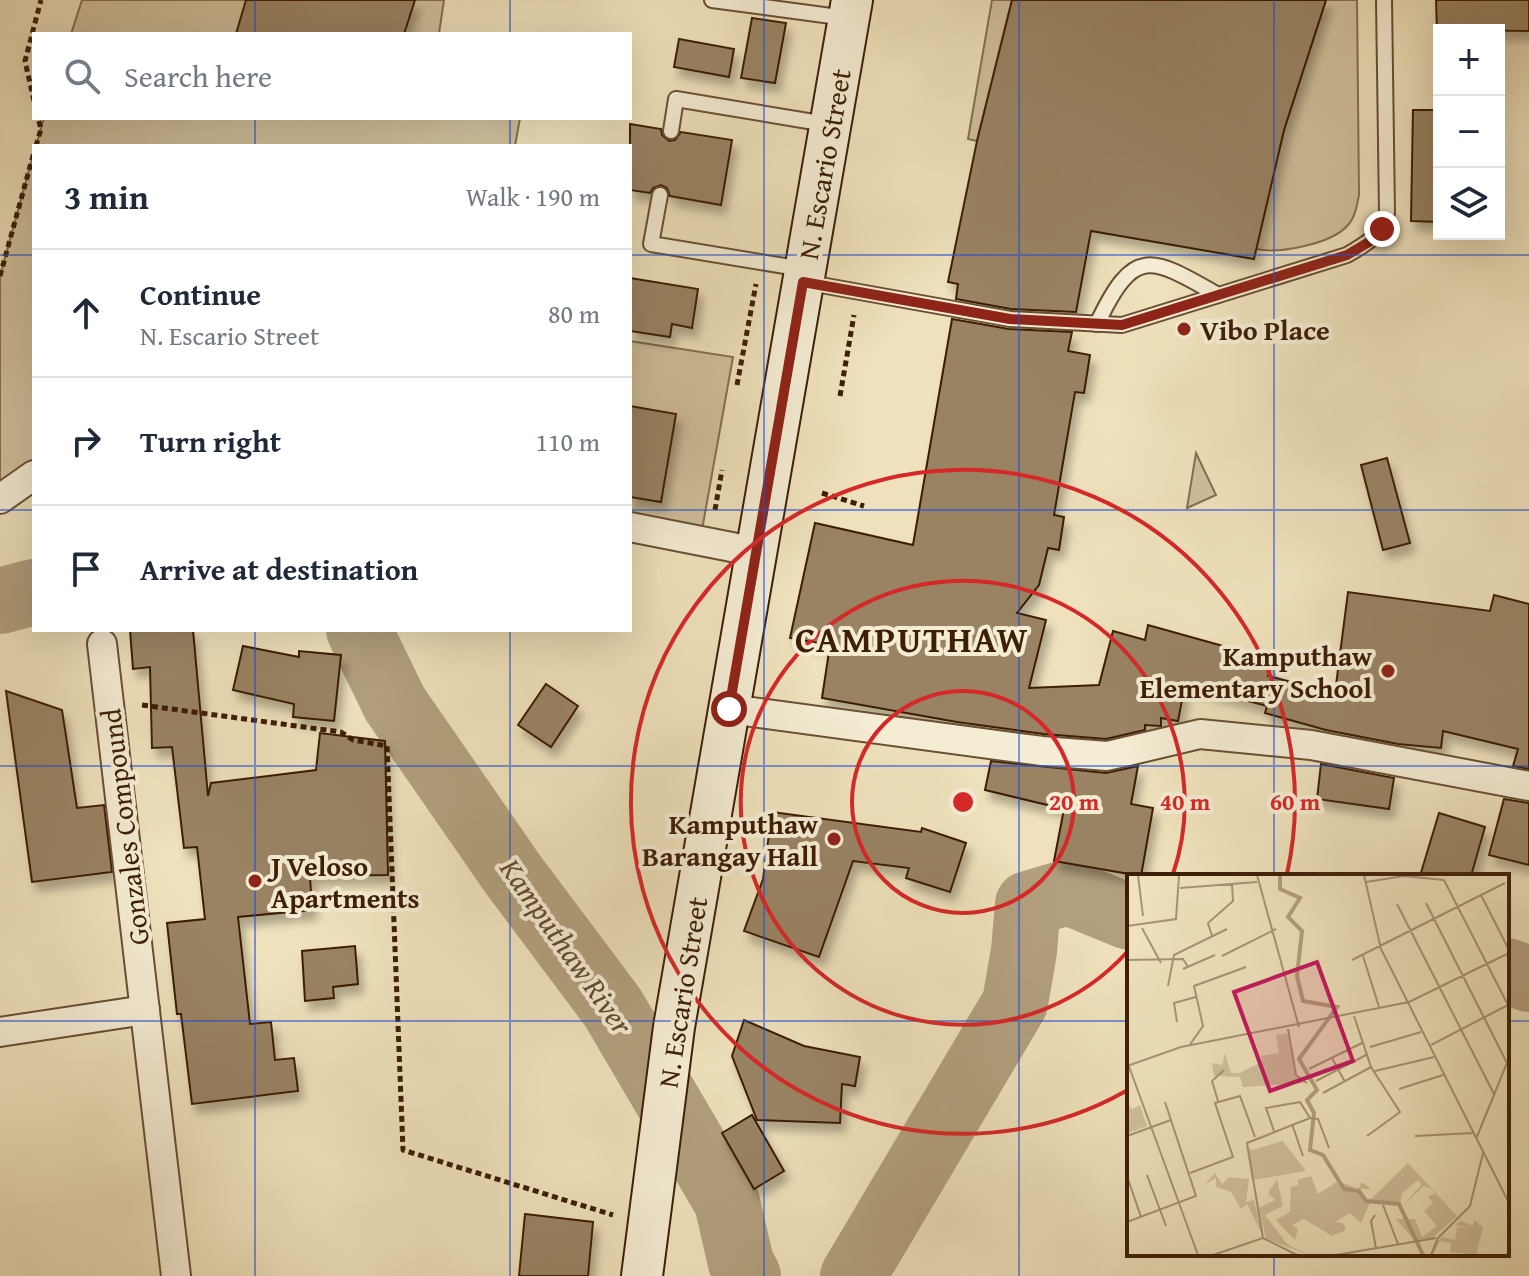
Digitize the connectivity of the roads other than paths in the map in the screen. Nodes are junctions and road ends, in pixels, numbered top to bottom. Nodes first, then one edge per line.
1 (712, 0) edge
2 (1384, 0) edge
3 (766, 3) edge
4 (851, 9) edge
5 (830, 125) junction
6 (671, 131) dead end
7 (660, 195) dead end
8 (804, 276) junction
9 (1218, 295) junction
10 (1097, 324) junction
11 (32, 476) edge
12 (0, 499) edge
13 (632, 527) edge
14 (757, 552) junction
15 (102, 644) dead end
16 (729, 709) junction
17 (1529, 786) edge
18 (145, 1010) junction
19 (0, 1032) edge
20 (176, 1276) edge
21 (642, 1276) edge

1 - 3 lane
2 - 9 lane
3 - 4 lane
4 - 5 main road, N. Escario Street
5 - 6 lane
5 - 8 main road, N. Escario Street
7 - 8 lane
8 - 10 lane
8 - 14 main road, N. Escario Street
9 - 10 lane
9 - 10 lane
11 - 12 street
13 - 14 street
14 - 16 main road, N. Escario Street
15 - 18 street, Gonzales Compound
16 - 17 street
16 - 21 main road, N. Escario Street
18 - 19 street
18 - 20 street, Gonzales Compound

